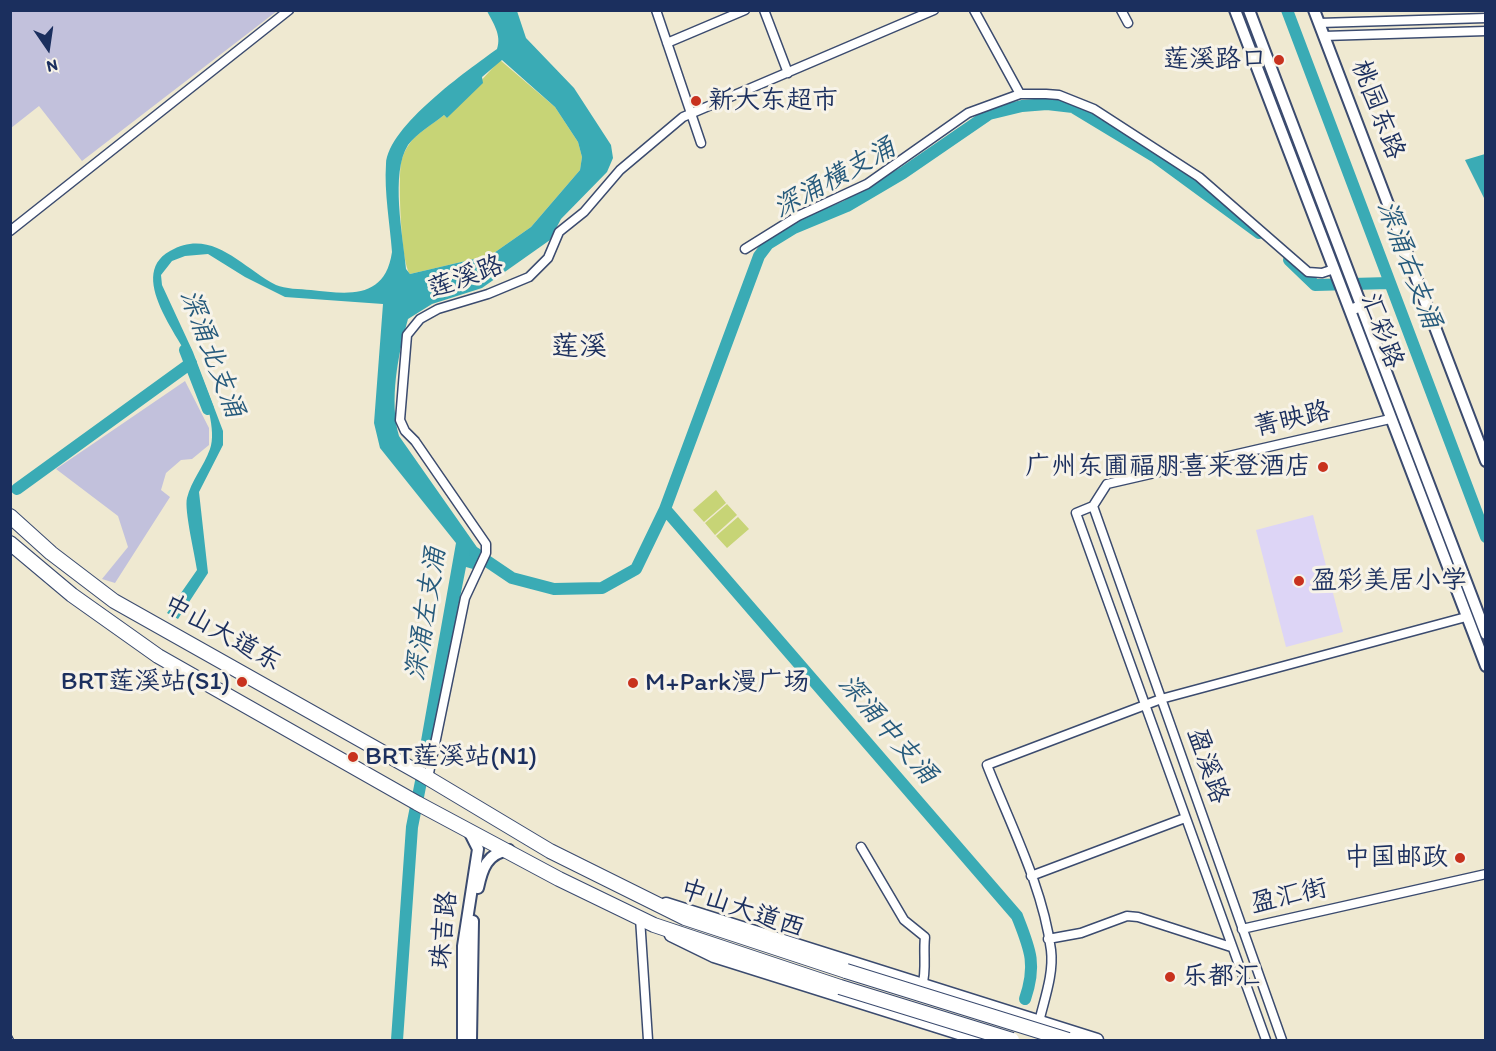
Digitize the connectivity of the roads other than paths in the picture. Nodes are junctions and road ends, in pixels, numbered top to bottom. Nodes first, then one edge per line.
1 (289, 10) edge
2 (656, 10) edge
3 (745, 10) edge
4 (764, 10) edge
5 (933, 10) edge
6 (974, 10) edge
7 (1121, 10) edge
8 (1236, 10) edge
9 (1249, 10) edge
10 (1314, 10) edge
11 (1485, 18) edge
12 (1128, 23) dead end
13 (1319, 23) junction
14 (1485, 30) edge
15 (1324, 36) junction
16 (667, 43) junction
17 (788, 73) junction
18 (1020, 94) junction
19 (691, 113) junction
20 (701, 143) dead end
21 (10, 231) edge
22 (745, 249) dead end
23 (1335, 272) junction
24 (1354, 306) junction
25 (1368, 324) junction
26 (1356, 328) junction
27 (1390, 419) junction
28 (1485, 461) edge
29 (1093, 506) junction
30 (1076, 513) joint
31 (10, 516) edge
32 (10, 543) edge
33 (1466, 617) junction
34 (1485, 634) edge
35 (1485, 666) edge
36 (1161, 699) junction
37 (1144, 705) junction
38 (425, 777) junction
39 (1185, 818) junction
40 (467, 829) junction
41 (861, 847) dead end
42 (508, 850) junction
43 (1485, 874) edge
44 (1031, 876) junction
45 (634, 894) junction
46 (640, 918) junction
47 (654, 925) junction
48 (1242, 929) junction
49 (1048, 939) junction
50 (1231, 947) junction
51 (922, 986) junction
52 (1007, 1013) junction
53 (1039, 1022) junction
54 (963, 1037) edge
55 (462, 1041) edge
56 (471, 1041) edge
57 (648, 1041) edge
58 (981, 1041) edge
59 (992, 1041) edge
60 (1012, 1041) edge
61 (1068, 1041) edge
62 (1097, 1041) edge
63 (1266, 1041) edge
64 (1282, 1041) edge

1 - 21 street
2 - 16 street
3 - 16 street
4 - 17 street
5 - 17 street, 莲溪路
6 - 18 street
7 - 12 street
8 - 23 street, 汇彩路
9 - 24 street, 汇彩路
10 - 13 street, 桃园东路
11 - 13 street
13 - 15 street, 桃园东路
14 - 15 street
15 - 28 street, 桃园东路
16 - 19 street
17 - 19 street, 莲溪路
18 - 22 street
18 - 23 street
19 - 20 street
19 - 38 street, 莲溪路
23 - 24 street, 汇彩路
24 - 25 street, 汇彩路
24 - 26 street, 汇彩路
25 - 26 street
25 - 34 street, 汇彩路
26 - 27 street, 汇彩路
27 - 29 street, 菁映路
27 - 33 street, 汇彩路
29 - 30 street, 菁映路
29 - 36 street, 盈溪路
30 - 37 street, 盈溪路
31 - 38 highway, 中山大道东
32 - 40 highway, 中山大道东
33 - 35 street, 汇彩路
33 - 36 street
36 - 37 street
36 - 48 street, 盈溪路
37 - 39 street, 盈溪路
37 - 44 street
38 - 45 highway, 中山大道西
39 - 44 street
39 - 50 street, 盈溪路
40 - 42 highway, 中山大道西
40 - 55 street, 珠吉路
41 - 51 street
42 - 46 highway, 中山大道西
42 - 56 street, 珠吉路
43 - 48 street, 盈汇街
44 - 49 street
45 - 51 main road
45 - 61 highway, 中山大道西, bridge
46 - 47 highway, 中山大道西
46 - 57 street
47 - 54 main road
47 - 60 highway, 中山大道西, bridge
48 - 64 street, 盈溪路
49 - 50 street
49 - 53 street
50 - 63 street, 盈溪路
51 - 52 main road
52 - 53 main road
52 - 59 main road
52 - 60 main road
53 - 62 main road
54 - 58 main road

